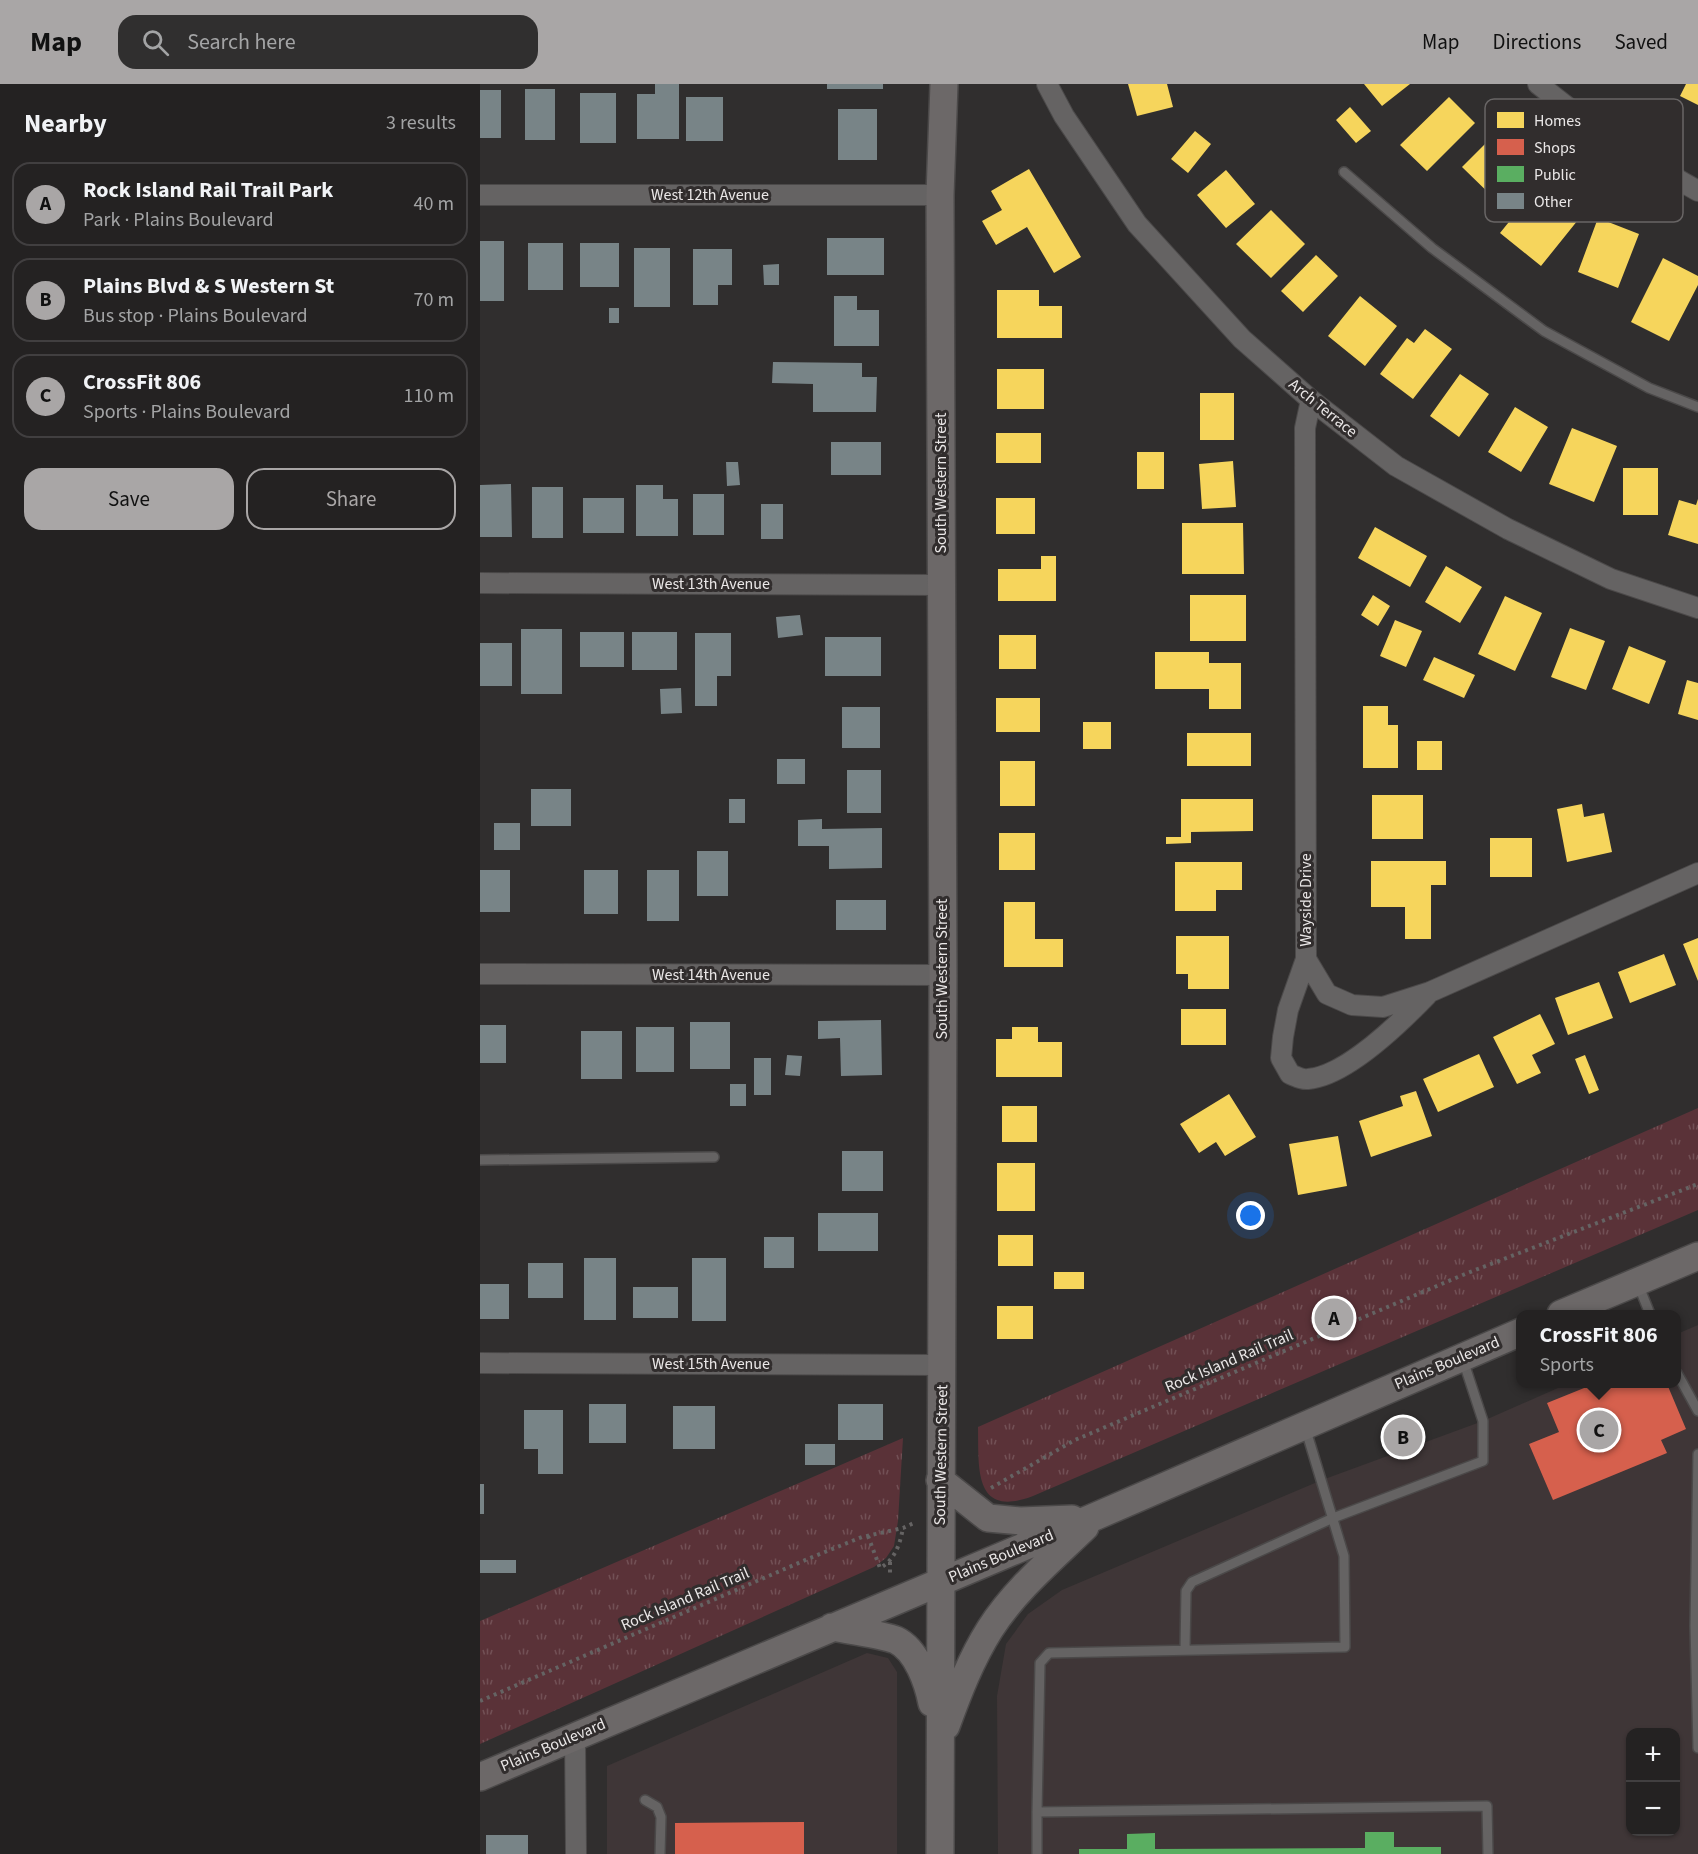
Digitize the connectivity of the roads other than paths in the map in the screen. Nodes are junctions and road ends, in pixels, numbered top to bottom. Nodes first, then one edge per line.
1 (944, 84) edge
2 (1047, 84) edge
3 (1538, 84) edge
4 (1557, 99) edge
5 (1344, 172) dead end
6 (1683, 182) edge
7 (1698, 191) edge
8 (480, 195) edge
9 (940, 195) junction
10 (1311, 400) junction
11 (1698, 407) edge
12 (480, 583) edge
13 (942, 585) junction
14 (1698, 608) edge
15 (1698, 873) edge
16 (1306, 959) junction
17 (480, 974) edge
18 (943, 975) junction
19 (1430, 992) junction
20 (714, 1157) dead end
21 (480, 1160) edge
22 (1698, 1256) edge
23 (1637, 1282) junction
24 (1571, 1310) edge
25 (1648, 1310) edge
26 (1516, 1334) edge
27 (1462, 1357) junction
28 (480, 1363) edge
29 (942, 1365) junction
30 (1681, 1380) edge
31 (1698, 1411) edge
32 (1305, 1425) junction
33 (1698, 1454) edge
34 (940, 1480) junction
35 (1094, 1517) junction
36 (1333, 1518) junction
37 (940, 1582) junction
38 (1696, 1625) edge
39 (832, 1627) junction
40 (1185, 1650) junction
41 (575, 1736) junction
42 (940, 1740) junction
43 (1698, 1748) edge
44 (480, 1777) edge
45 (645, 1800) dead end
46 (1037, 1812) junction
47 (576, 1854) edge
48 (660, 1854) edge
49 (940, 1854) edge
50 (1037, 1854) edge
51 (1488, 1854) edge

1 - 9 main road, South Western Street
2 - 10 street, Arch Terrace
3 - 4 street
5 - 11 lane
6 - 7 street
8 - 9 street, West 12th Avenue
9 - 13 main road, South Western Street
10 - 14 street, Arch Terrace
10 - 16 street, Wayside Drive
12 - 13 street, West 13th Avenue
13 - 18 main road, South Western Street
15 - 19 street, Wayside Drive
16 - 19 street, Wayside Drive
16 - 19 street
17 - 18 street, West 14th Avenue
18 - 29 main road, South Western Street
20 - 21 lane
22 - 23 main road
23 - 24 main road
23 - 25 lane
26 - 27 main road, Plains Boulevard
27 - 32 main road, Plains Boulevard
27 - 36 lane
28 - 29 street, West 15th Avenue
29 - 34 main road, South Western Street
30 - 31 lane
32 - 35 main road, Plains Boulevard
32 - 36 lane
33 - 38 lane
34 - 35 main road
34 - 37 main road, South Western Street
35 - 37 main road, Plains Boulevard
35 - 42 main road
36 - 40 lane
36 - 40 lane
37 - 39 main road, Plains Boulevard
37 - 42 main road, South Western Street
38 - 43 lane
39 - 41 main road, Plains Boulevard
39 - 42 main road
40 - 46 lane
41 - 44 main road, Plains Boulevard
41 - 47 street
42 - 49 main road, South Western Street
45 - 48 lane
46 - 50 lane
46 - 51 lane

